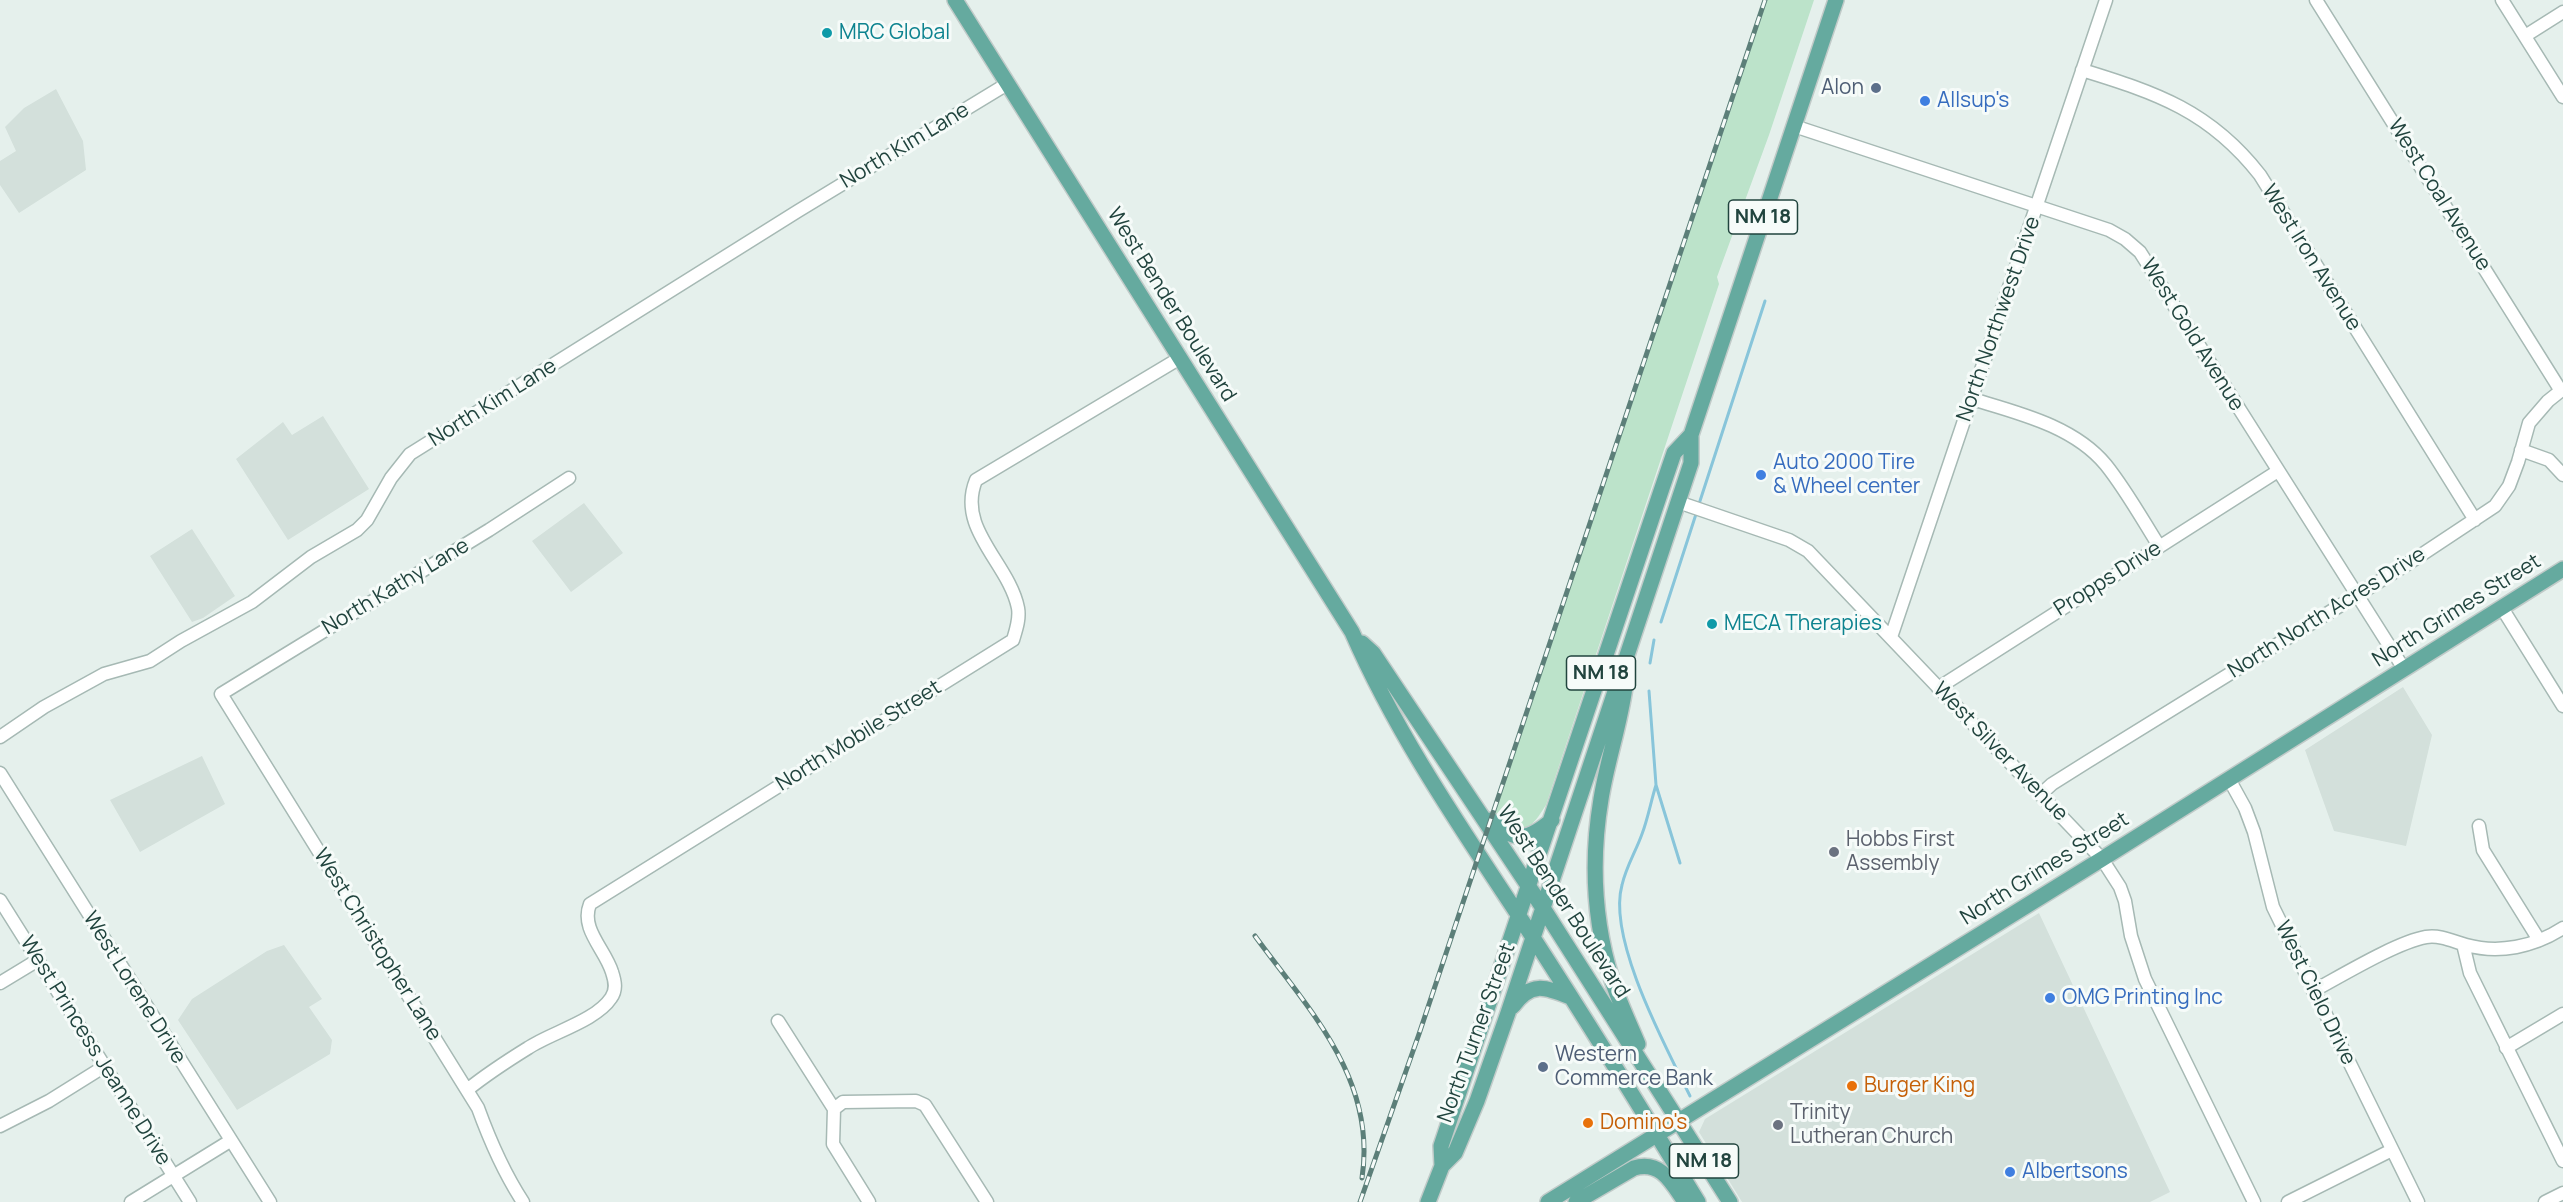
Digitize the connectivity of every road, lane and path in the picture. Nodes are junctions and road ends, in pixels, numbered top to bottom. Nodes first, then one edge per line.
1 (955, 0) edge
2 (1836, 0) edge
3 (2106, 0) edge
4 (2316, 0) edge
5 (2502, 0) edge
6 (2563, 12) edge
7 (2525, 36) junction
8 (2082, 70) junction
9 (1007, 84) junction
10 (2563, 97) edge
11 (1794, 126) junction
12 (2037, 207) junction
13 (1180, 358) junction
14 (2562, 390) edge
15 (1972, 399) junction
16 (1691, 435) junction
17 (2521, 450) junction
18 (2278, 471) junction
19 (2563, 475) edge
20 (569, 478) dead end
21 (1678, 502) junction
22 (2475, 520) junction
23 (2159, 546) junction
24 (2563, 569) edge
25 (2357, 595) junction
26 (2502, 608) junction
27 (1352, 632) junction
28 (1891, 637) junction
29 (1624, 665) junction
30 (2404, 669) junction
31 (1938, 688) junction
32 (220, 694) joint
33 (2563, 706) edge
34 (0, 737) edge
35 (0, 773) edge
36 (2229, 779) junction
37 (2041, 794) junction
38 (1471, 799) junction
39 (1552, 820) junction
40 (2479, 826) dead end
41 (2102, 859) junction
42 (1529, 888) junction
43 (0, 900) edge
44 (1543, 908) junction
45 (1519, 917) junction
46 (2563, 928) edge
47 (1533, 938) junction
48 (2539, 940) junction
49 (2463, 944) junction
50 (38, 960) junction
51 (0, 983) edge
52 (2313, 991) junction
53 (1570, 996) junction
54 (1508, 1013) junction
55 (2563, 1014) edge
56 (778, 1021) dead end
57 (2506, 1048) junction
58 (105, 1066) junction
59 (1651, 1077) junction
60 (467, 1090) junction
61 (834, 1109) junction
62 (1679, 1120) junction
63 (0, 1125) edge
64 (1657, 1134) junction
65 (230, 1141) junction
66 (2392, 1150) junction
67 (2563, 1161) edge
68 (1442, 1166) junction
69 (173, 1176) junction
70 (2563, 1193) edge
71 (131, 1202) edge
72 (190, 1202) edge
73 (270, 1202) edge
74 (523, 1202) edge
75 (869, 1202) edge
76 (987, 1202) edge
77 (1428, 1202) edge
78 (1548, 1202) edge
79 (1576, 1202) edge
80 (1685, 1202) edge
81 (1698, 1202) edge
82 (1730, 1202) edge
83 (2254, 1202) edge
84 (2288, 1202) edge
85 (2418, 1202) edge
86 (2544, 1202) edge

1 - 9 main road, West Bender Boulevard
2 - 11 main road, NM 18
3 - 8 street, North Northwest Drive
4 - 14 street, West Coal Avenue
5 - 7 street
6 - 7 street
7 - 10 street
8 - 12 street, North Northwest Drive
8 - 22 street, West Iron Avenue
9 - 13 main road, West Bender Boulevard
9 - 34 street, North Kim Lane
11 - 12 street, West Gold Avenue
11 - 16 main road, NM 18
12 - 15 street, North Northwest Drive
12 - 18 street, West Gold Avenue
13 - 27 main road, West Bender Boulevard
13 - 60 street, North Mobile Street
14 - 17 street, North North Acres Drive
15 - 23 street
15 - 28 street, North Northwest Drive
16 - 21 main road, NM 18
16 - 39 main road, NM 18
17 - 19 street
17 - 22 street, North North Acres Drive
18 - 23 street, Propps Drive
18 - 25 street, West Gold Avenue
20 - 32 street, North Kathy Lane
21 - 28 street, West Silver Avenue
21 - 29 main road, NM 18
22 - 25 street, North North Acres Drive
23 - 31 street, Propps Drive
24 - 26 main road, North Grimes Street
25 - 30 street, West Gold Avenue
25 - 37 street, North North Acres Drive
26 - 30 main road, North Grimes Street
26 - 33 street
27 - 38 main road, West Bender Boulevard
27 - 45 main road, West Bender Boulevard
28 - 31 street, West Silver Avenue
29 - 44 main road, NM 18
29 - 59 main road
30 - 36 main road, North Grimes Street
31 - 37 street, West Silver Avenue
32 - 60 street, West Christopher Lane
35 - 65 street, West Lorene Drive
36 - 41 main road, North Grimes Street
36 - 52 street, West Cielo Drive
37 - 41 street, West Silver Avenue
38 - 39 main road
38 - 42 main road, West Bender Boulevard
39 - 42 main road, NM 18
40 - 48 street
41 - 62 main road, North Grimes Street
41 - 83 street, West Silver Avenue
42 - 44 main road, West Bender Boulevard
42 - 45 main road, NM 18
43 - 50 street, West Princess Jeanne Drive
44 - 47 main road, North Turner Street
44 - 59 main road, West Bender Boulevard / NM 18
45 - 47 main road, West Bender Boulevard / NM 18
45 - 68 main road, North Turner Street
46 - 48 street
47 - 53 main road, West Bender Boulevard / NM 18
47 - 54 main road, North Turner Street
48 - 49 street
49 - 52 street
49 - 57 street
50 - 51 street
50 - 58 street, West Princess Jeanne Drive
52 - 66 street, West Cielo Drive
53 - 54 main road
53 - 64 main road, West Bender Boulevard / NM 18
54 - 68 main road, North Turner Street
55 - 57 street
56 - 61 street
57 - 67 street
58 - 63 street
58 - 69 street, West Princess Jeanne Drive
59 - 62 main road, West Bender Boulevard / NM 18
60 - 74 street, West Christopher Lane
61 - 75 street
61 - 76 street
62 - 64 main road, North Grimes Street
62 - 82 main road, West Bender Boulevard / NM 18
64 - 78 main road, North Grimes Street
64 - 81 main road, West Bender Boulevard / NM 18
65 - 69 street
65 - 73 street, West Lorene Drive
66 - 84 street
66 - 85 street, West Cielo Drive
68 - 77 main road, North Turner Street
69 - 71 street
69 - 72 street, West Princess Jeanne Drive
70 - 86 street
79 - 80 main road

